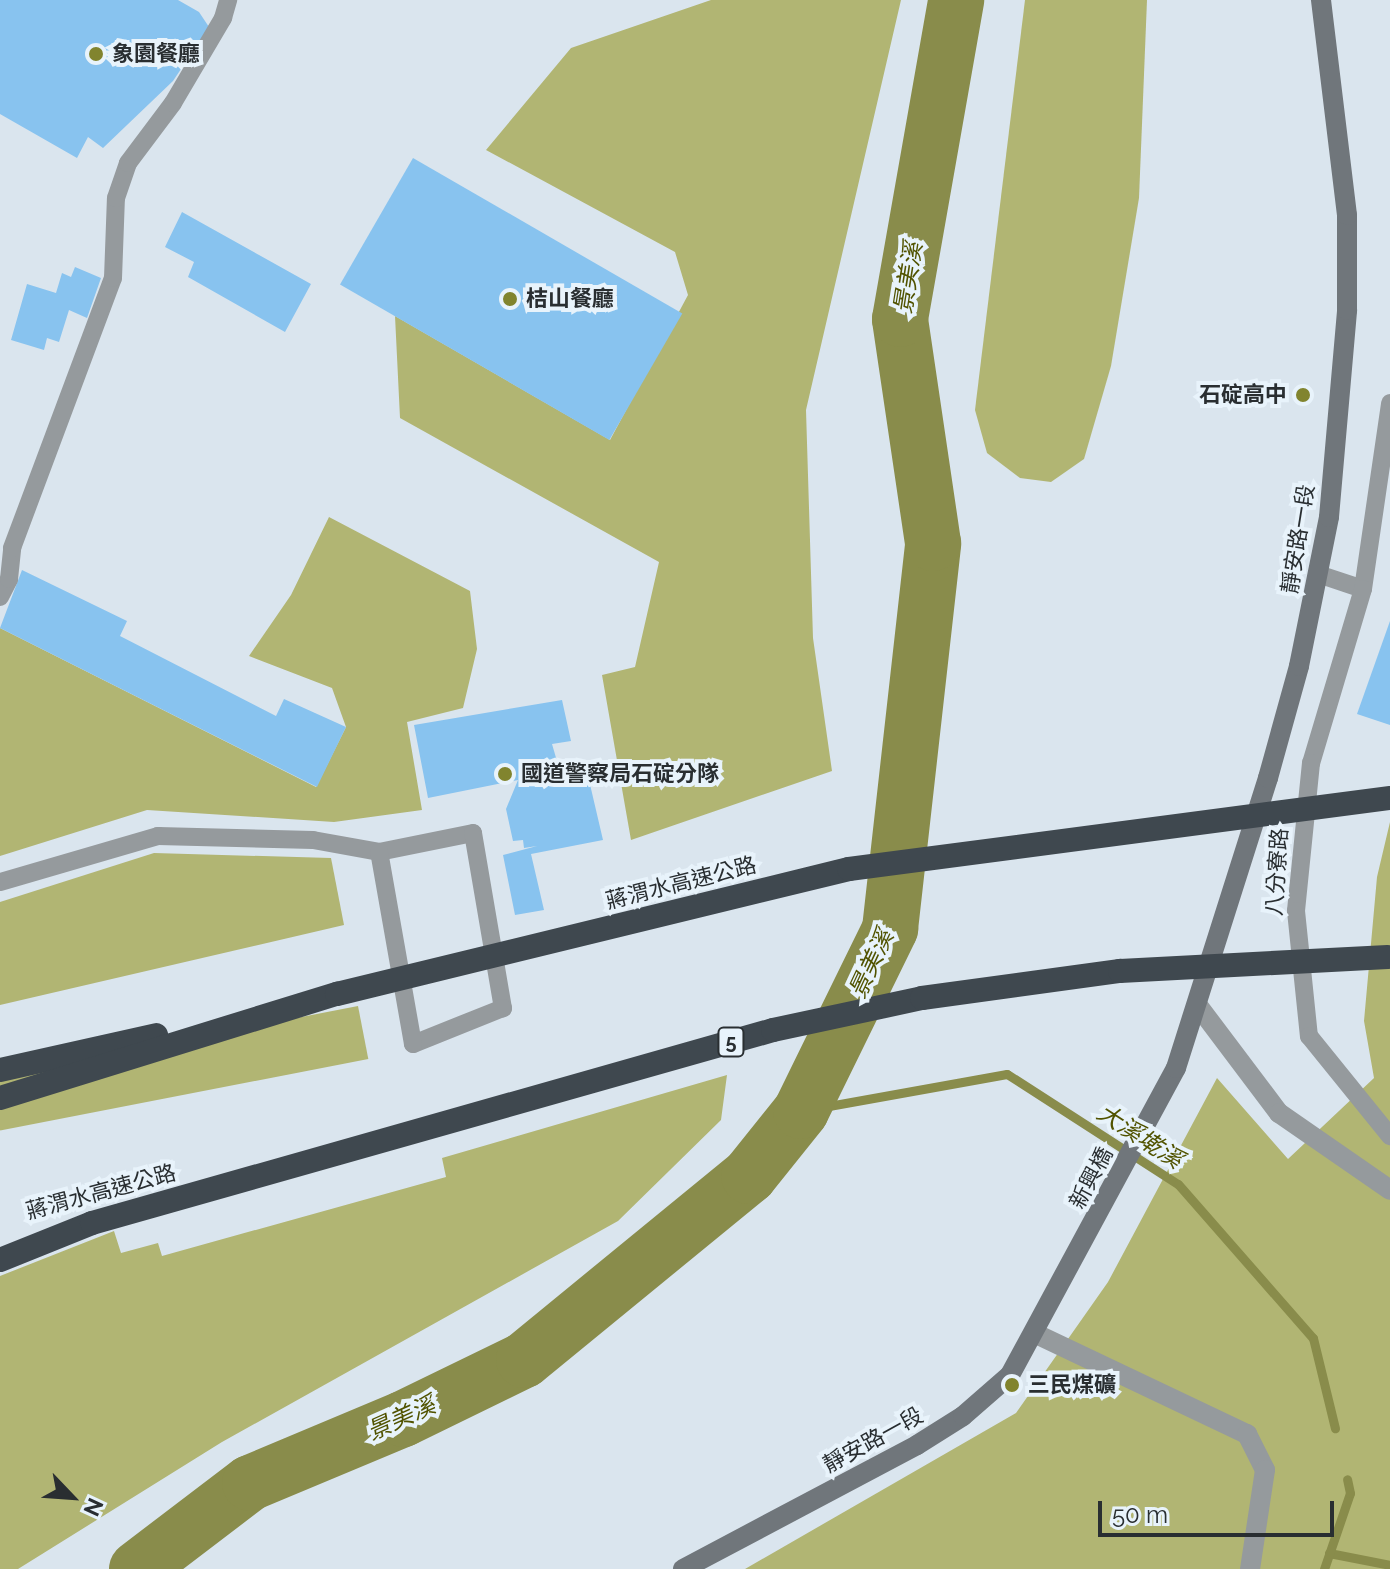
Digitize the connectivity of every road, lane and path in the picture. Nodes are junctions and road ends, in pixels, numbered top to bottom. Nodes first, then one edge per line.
1 (228, 0) edge
2 (1321, 0) edge
3 (1390, 403) edge
4 (1318, 574) junction
5 (1363, 589) junction
6 (0, 597) edge
7 (1390, 798) edge
8 (379, 852) junction
9 (0, 882) edge
10 (1388, 957) dead end
11 (337, 994) junction
12 (1199, 1007) junction
13 (1176, 1068) joint
14 (0, 1070) edge
15 (0, 1098) edge
16 (1390, 1136) edge
17 (1390, 1190) edge
18 (92, 1223) junction
19 (0, 1247) edge
20 (0, 1260) edge
21 (1049, 1311) joint
22 (1034, 1333) junction
23 (683, 1569) edge
24 (1250, 1569) edge

1 - 6 lane
2 - 4 main road, 靜安路一段
3 - 5 lane, 八分寮路
4 - 5 lane
4 - 12 main road, 靜安路一段
5 - 16 lane, 八分寮路
7 - 11 highway, 蔣渭水高速公路, bridge
8 - 8 lane
8 - 9 lane
10 - 18 highway, 蔣渭水高速公路 / 5, bridge
11 - 14 highway
11 - 15 highway, 蔣渭水高速公路
12 - 13 main road, 靜安路一段
12 - 17 street
13 - 21 main road, 新興橋
18 - 19 highway, 蔣渭水高速公路 / 5
18 - 20 highway
21 - 22 main road, 靜安路一段
22 - 23 main road, 靜安路一段
22 - 24 street

